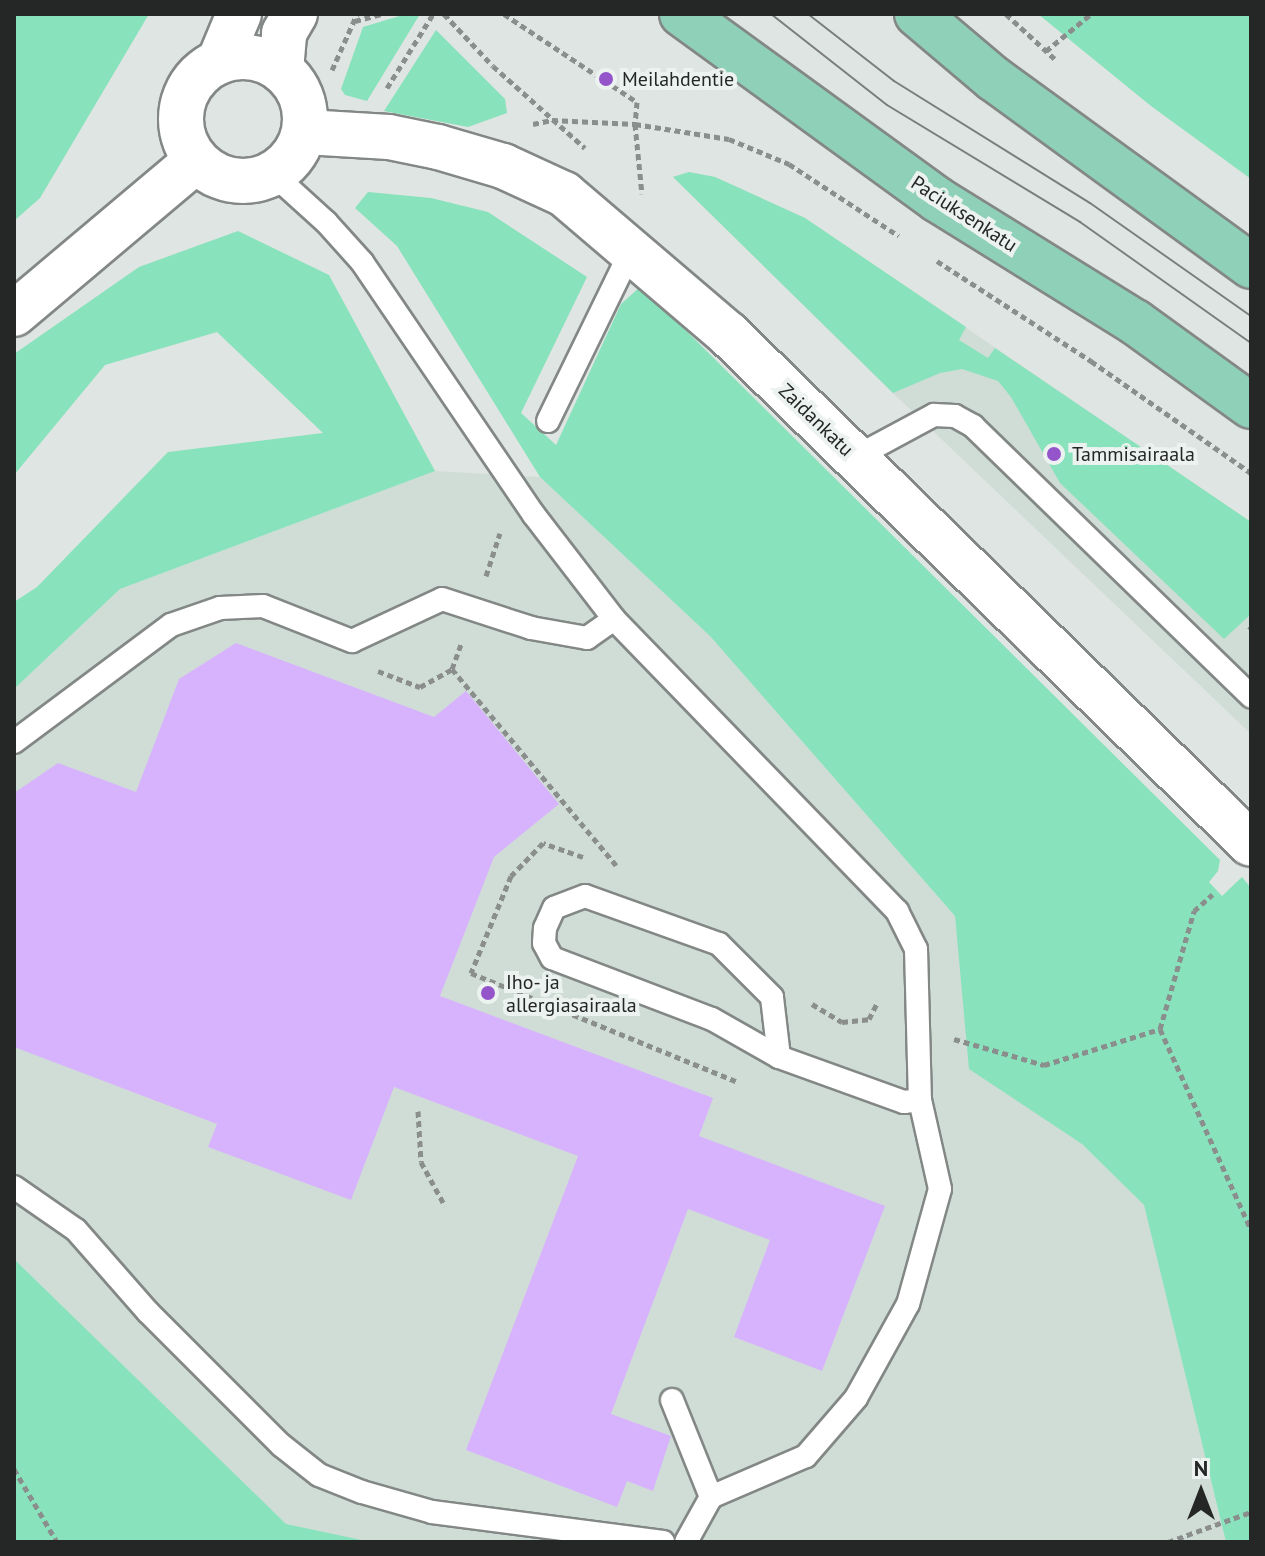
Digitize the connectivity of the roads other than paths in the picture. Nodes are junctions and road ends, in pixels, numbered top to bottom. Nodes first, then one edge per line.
1 (239, 14) edge
2 (295, 14) edge
3 (682, 14) edge
4 (917, 14) edge
5 (219, 62) junction
6 (281, 70) junction
7 (305, 132) junction
8 (196, 161) junction
9 (273, 174) junction
10 (632, 249) junction
11 (1251, 266) edge
12 (14, 314) edge
13 (1251, 406) edge
14 (548, 421) dead end
15 (854, 458) junction
16 (614, 619) junction
17 (1251, 696) edge
18 (14, 742) edge
19 (1251, 844) edge
20 (779, 1057) junction
21 (920, 1100) junction
22 (14, 1187) edge
23 (672, 1400) dead end
24 (711, 1497) junction
25 (663, 1542) edge
26 (686, 1542) edge

1 - 5 street
2 - 6 street
3 - 13 main road, Paciuksenkatu
4 - 11 main road
5 - 6 street
5 - 8 street
6 - 7 street
7 - 9 street
7 - 10 street, Zaidankatu
8 - 9 street
8 - 12 street
9 - 16 lane
10 - 14 lane
10 - 15 street, Zaidankatu
15 - 17 lane
15 - 19 street, Zaidankatu
16 - 18 lane
16 - 21 lane
20 - 20 lane
20 - 21 lane
21 - 24 lane
22 - 25 lane
23 - 24 lane
24 - 26 lane

